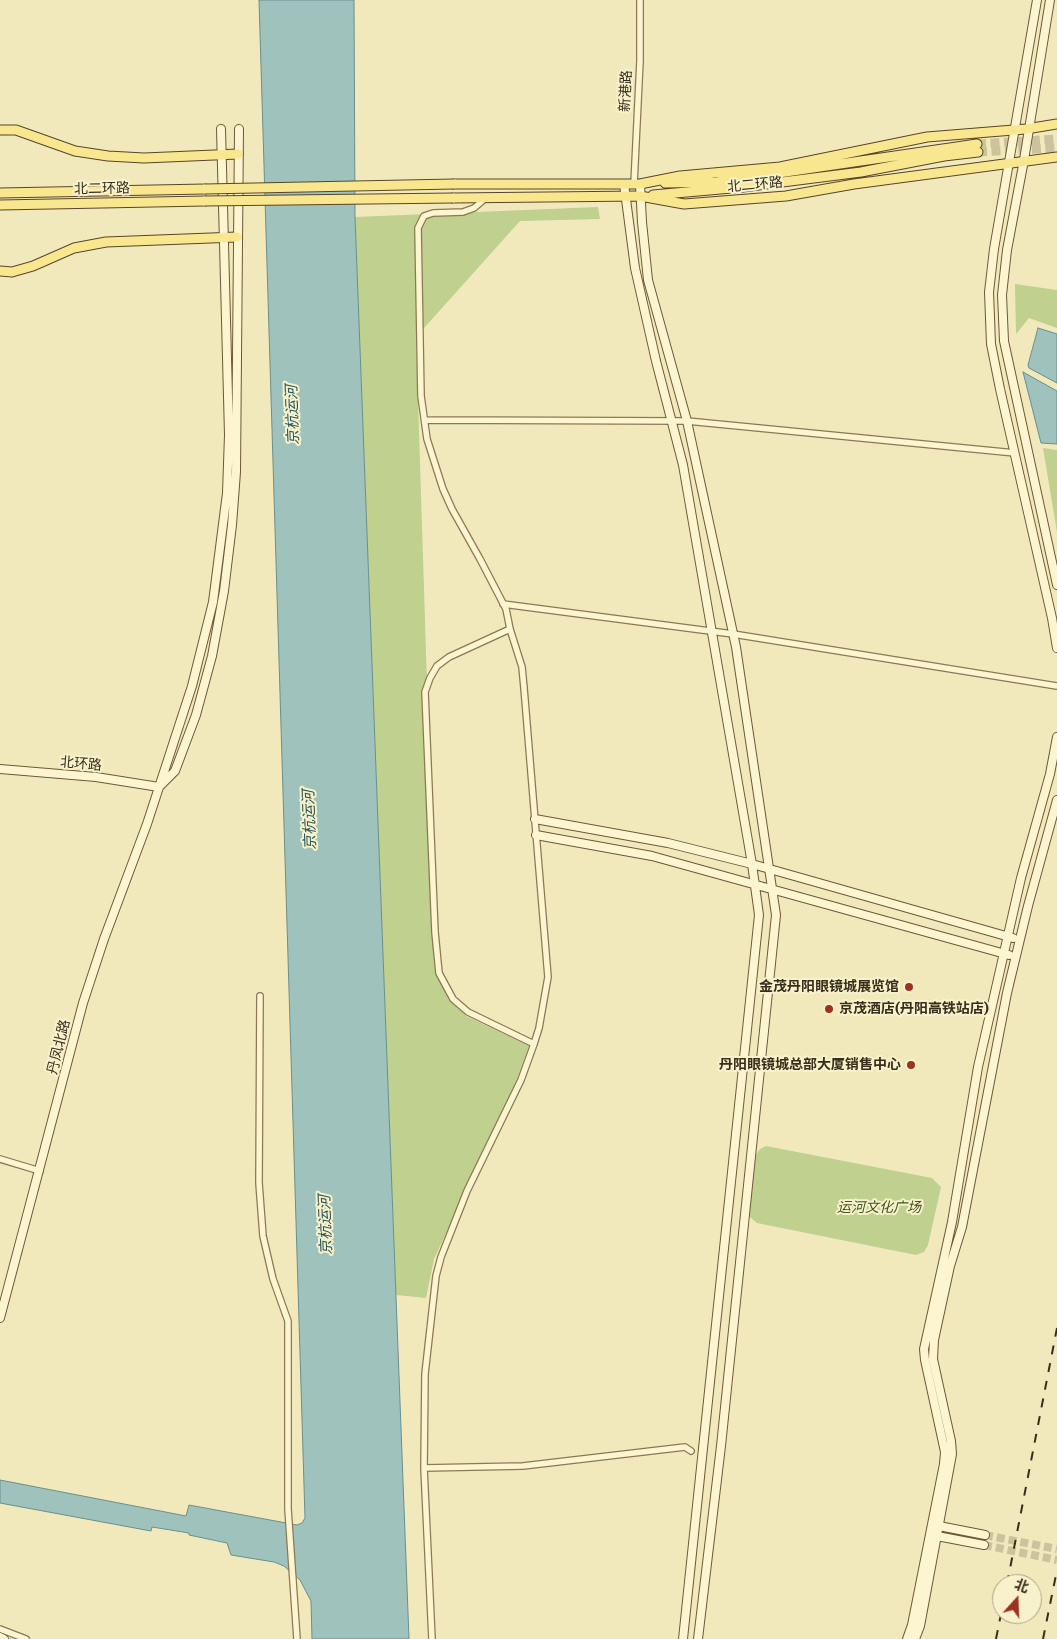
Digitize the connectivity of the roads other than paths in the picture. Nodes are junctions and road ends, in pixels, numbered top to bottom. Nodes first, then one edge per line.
1 (640, 0) edge
2 (1037, 0) edge
3 (1050, 0) edge
4 (1057, 124) edge
5 (1029, 128) junction
6 (221, 129) dead end
7 (239, 129) dead end
8 (0, 130) edge
9 (1014, 130) junction
10 (222, 154) junction
11 (238, 154) junction
12 (1057, 157) edge
13 (1024, 160) junction
14 (1010, 162) junction
15 (633, 184) junction
16 (0, 193) edge
17 (626, 196) junction
18 (640, 196) junction
19 (487, 197) junction
20 (0, 205) edge
21 (224, 237) junction
22 (237, 237) junction
23 (0, 271) edge
24 (425, 420) junction
25 (672, 422) junction
26 (687, 422) junction
27 (1015, 453) junction
28 (1057, 585) edge
29 (503, 604) junction
30 (510, 629) junction
31 (711, 632) junction
32 (733, 634) junction
33 (1057, 648) edge
34 (1057, 686) edge
35 (1057, 736) edge
36 (0, 769) edge
37 (159, 787) junction
38 (1057, 800) edge
39 (535, 819) junction
40 (536, 835) junction
41 (752, 864) junction
42 (769, 868) junction
43 (755, 884) junction
44 (772, 888) junction
45 (1008, 937) junction
46 (1020, 940) junction
47 (1004, 954) junction
48 (1016, 957) junction
49 (260, 996) dead end
50 (534, 1044) junction
51 (0, 1159) edge
52 (40, 1171) junction
53 (0, 1318) edge
54 (691, 1451) dead end
55 (424, 1468) junction
56 (939, 1526) junction
57 (931, 1529) junction
58 (985, 1535) tunnel mouth
59 (937, 1536) junction
60 (984, 1546) tunnel mouth
61 (1, 1636) edge
62 (26, 1639) edge
63 (297, 1639) edge
64 (432, 1639) edge
65 (683, 1639) edge
66 (698, 1639) edge
67 (907, 1639) edge
68 (915, 1639) edge

1 - 15 street, 新港路
2 - 9 street
3 - 5 street
4 - 5 main road, 北二环路
5 - 9 main road, 北二环路
5 - 13 street
6 - 10 street, 丹凤北路
7 - 11 street
8 - 10 main road
9 - 14 street
9 - 15 main road, 北二环路
10 - 11 main road
10 - 21 street, 丹凤北路
11 - 22 street
12 - 13 main road, 北二环路
13 - 14 main road, 北二环路
13 - 28 street
14 - 18 main road, 北二环路
14 - 27 street
15 - 16 main road, 北二环路, bridge
15 - 17 street
15 - 18 street
15 - 18 main road
17 - 18 main road, 北二环路
17 - 19 main road, 北二环路
17 - 25 street
18 - 26 street
19 - 20 main road, 北二环路, bridge
19 - 24 street
21 - 22 main road
21 - 23 main road
21 - 37 street, 丹凤北路
22 - 37 street
24 - 25 street
24 - 29 street
25 - 26 street
25 - 31 street
26 - 27 street
26 - 32 street
27 - 33 street
29 - 30 street
29 - 31 street
30 - 39 street
30 - 50 street
31 - 32 street
31 - 41 street
32 - 34 street
32 - 42 street
35 - 45 street
36 - 37 street, 北环路
37 - 52 street, 丹凤北路
38 - 46 street
39 - 40 street
39 - 41 street
40 - 43 street
40 - 50 street
41 - 42 street
41 - 43 street
42 - 44 street
42 - 45 street
43 - 44 street
43 - 65 street
44 - 47 street
44 - 66 street
45 - 46 street
45 - 47 street
46 - 48 street
47 - 48 street
47 - 57 street
48 - 56 street
49 - 63 street
50 - 55 street
51 - 52 street
52 - 53 street, 丹凤北路
54 - 55 street
55 - 64 street
56 - 57 street
56 - 58 street
56 - 59 street
57 - 59 street
57 - 67 street
59 - 60 street
59 - 68 street
61 - 62 street

